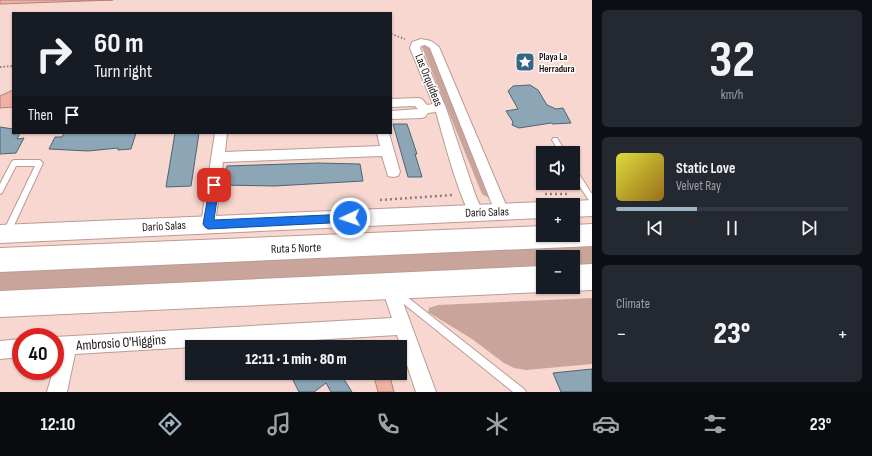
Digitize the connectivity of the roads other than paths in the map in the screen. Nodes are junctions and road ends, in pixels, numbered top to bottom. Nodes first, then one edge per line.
1 (392, 103) edge
2 (440, 108) junction
3 (424, 109) junction
4 (392, 115) edge
5 (221, 134) edge
6 (383, 134) edge
7 (555, 140) dead end
8 (559, 146) edge
9 (387, 151) junction
10 (219, 157) junction
11 (393, 172) dead end
12 (580, 181) edge
13 (0, 191) edge
14 (592, 200) edge
15 (592, 208) edge
16 (580, 209) edge
17 (536, 210) edge
18 (502, 212) junction
19 (476, 213) junction
20 (208, 224) junction
21 (3, 234) edge
22 (592, 235) edge
23 (0, 260) edge
24 (592, 277) edge
25 (580, 278) edge
26 (536, 279) edge
27 (389, 286) junction
28 (0, 304) edge
29 (403, 326) junction
30 (64, 346) edge
31 (12, 349) edge
32 (0, 350) edge
33 (58, 380) edge
34 (57, 392) edge
35 (426, 392) edge
36 (521, 392) edge

1 - 3 street
2 - 3 street
2 - 18 street, Las Orquídeas
2 - 19 street, Las Orquídeas
3 - 4 street
5 - 10 street
6 - 9 street
7 - 8 lane
9 - 10 street
9 - 11 street
10 - 20 street
12 - 14 lane
13 - 21 lane
15 - 16 street
17 - 18 street, Darío Salas
18 - 19 street, Darío Salas
19 - 20 street, Darío Salas
20 - 21 street, Darío Salas
22 - 23 highway, Ruta 5 Norte
24 - 25 highway
26 - 27 highway
27 - 28 highway
27 - 29 street
27 - 36 lane
29 - 30 street, Ambrosio O'Higgins
29 - 35 street
31 - 32 street
33 - 34 street

